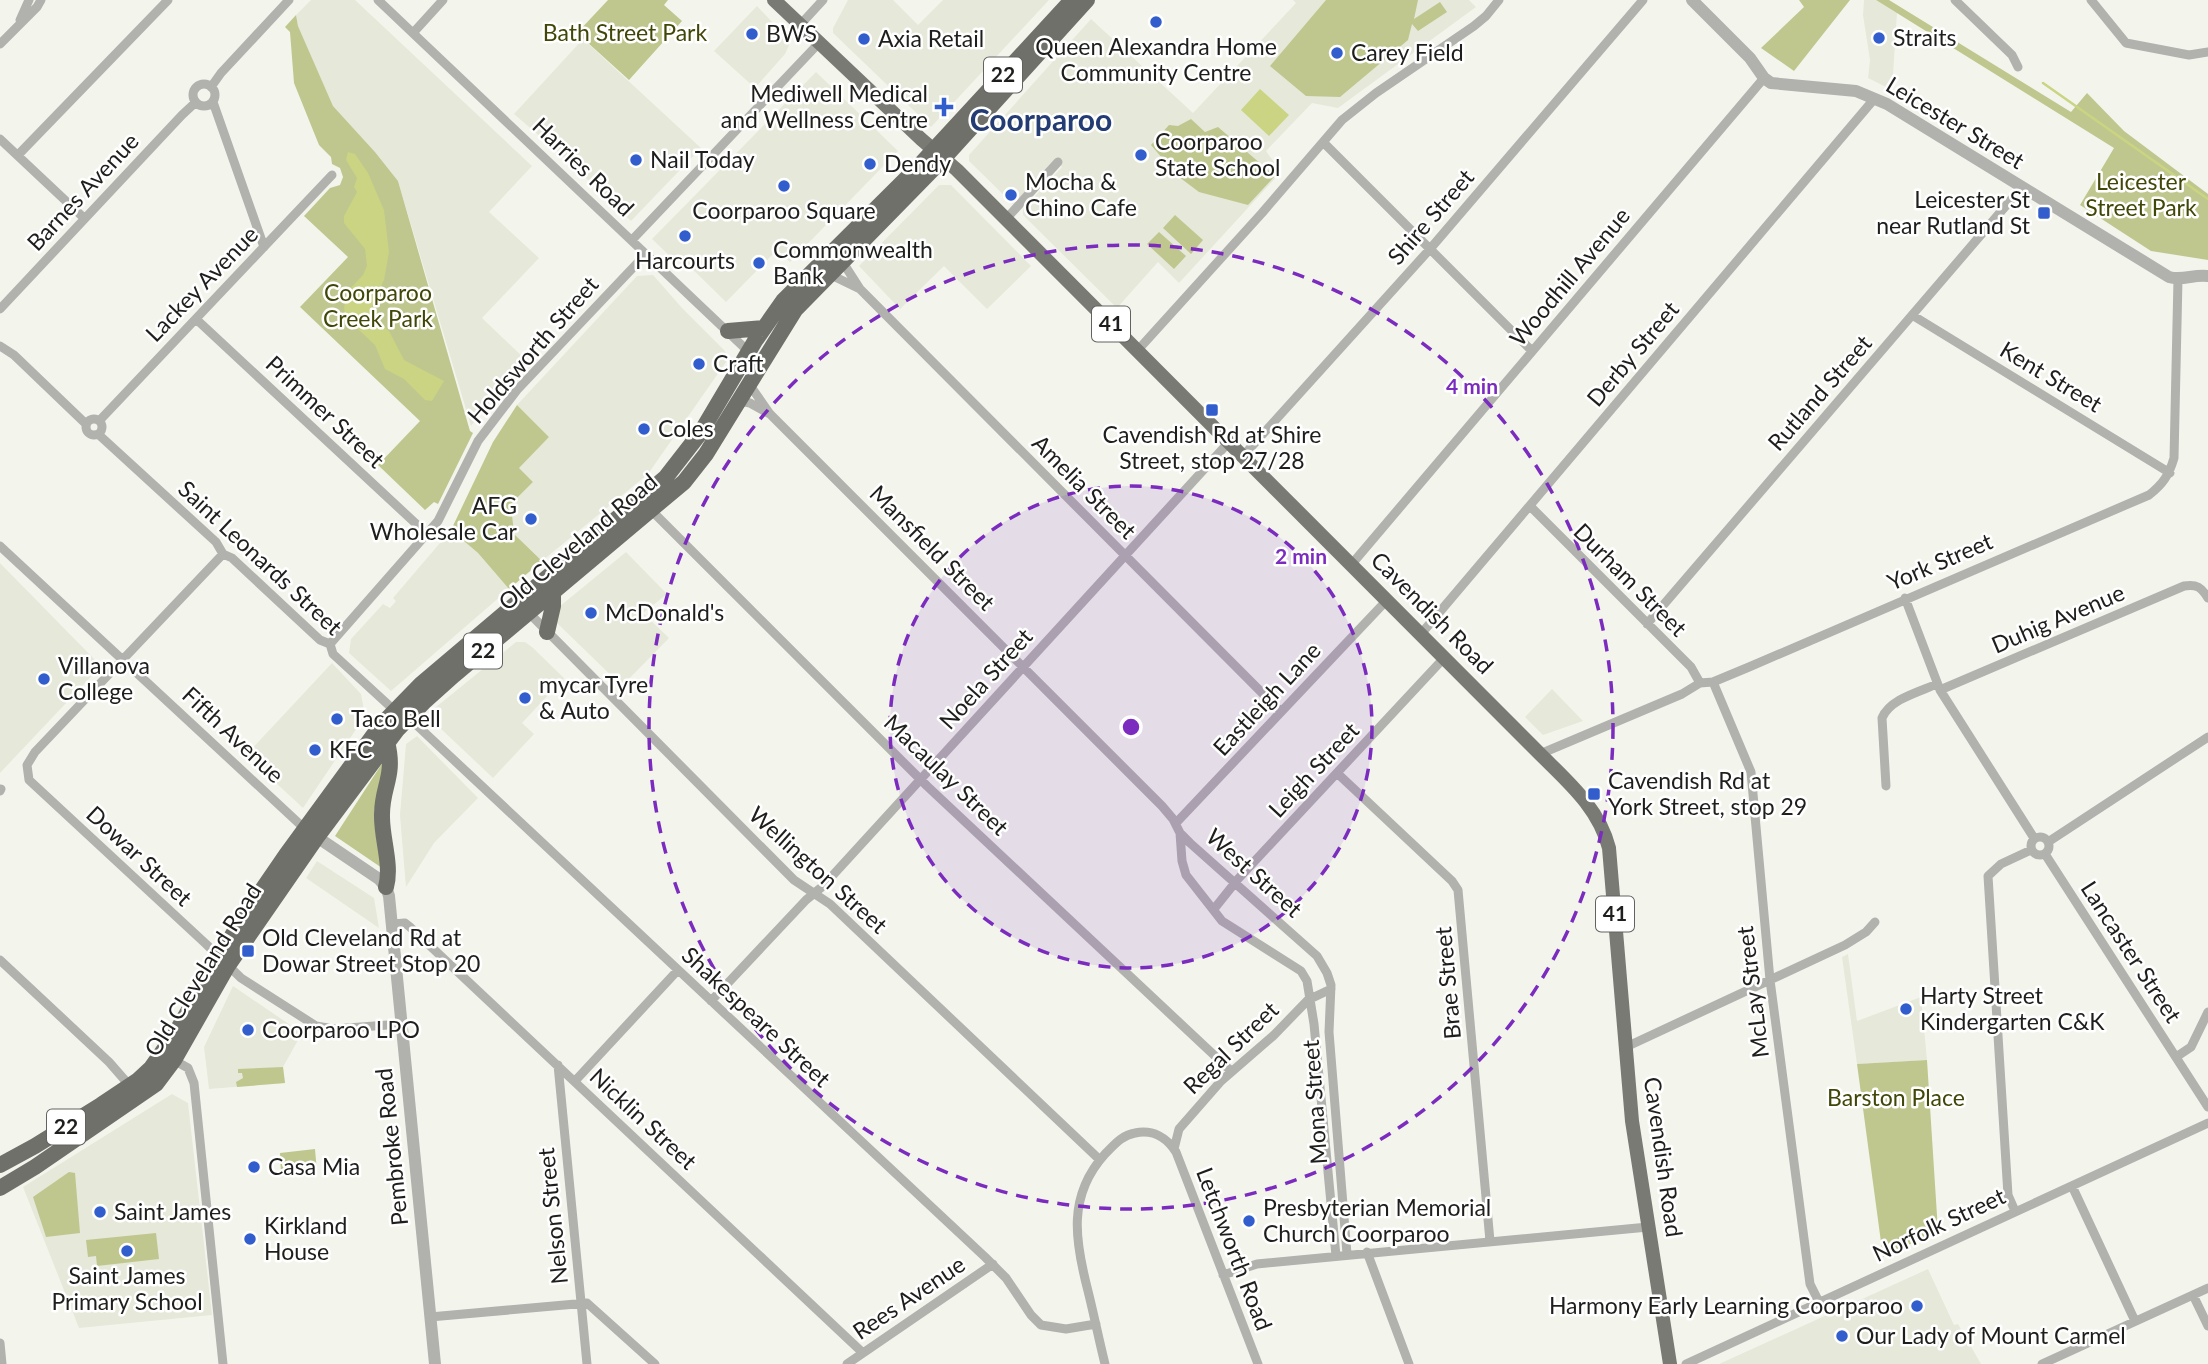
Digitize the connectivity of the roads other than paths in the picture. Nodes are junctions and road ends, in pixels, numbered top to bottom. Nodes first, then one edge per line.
1 (29, 0) edge
2 (41, 0) edge
3 (168, 0) edge
4 (289, 0) edge
5 (377, 0) edge
6 (443, 0) edge
7 (774, 0) edge
8 (823, 0) edge
9 (1072, 0) edge
10 (1087, 0) edge
11 (1499, 0) edge
12 (1643, 0) edge
13 (1692, 0) edge
14 (1955, 0) edge
15 (2091, 0) edge
16 (800, 24) junction
17 (18, 25) junction
18 (413, 33) junction
19 (819, 43) junction
20 (0, 44) edge
21 (2208, 52) edge
22 (2018, 67) dead end
23 (1764, 78) junction
24 (211, 87) junction
25 (1875, 98) junction
26 (196, 102) junction
27 (213, 102) junction
28 (0, 139) edge
29 (1323, 142) junction
30 (938, 154) junction
31 (18, 156) junction
32 (1058, 162) dead end
33 (332, 175) dead end
34 (2022, 187) junction
35 (84, 218) junction
36 (1006, 219) junction
37 (632, 240) junction
38 (264, 247) junction
39 (1430, 249) junction
40 (646, 254) junction
41 (842, 260) junction
42 (828, 274) junction
43 (2208, 276) edge
44 (2178, 279) junction
45 (860, 289) junction
46 (0, 309) edge
47 (1912, 315) junction
48 (196, 318) junction
49 (764, 328) junction
50 (728, 331) junction
51 (0, 348) edge
52 (1137, 351) junction
53 (1532, 351) junction
54 (749, 352) junction
55 (761, 363) junction
56 (749, 384) junction
57 (739, 401) junction
58 (770, 414) junction
59 (100, 420) junction
60 (86, 424) junction
61 (98, 434) junction
62 (1229, 442) junction
63 (1243, 456) junction
64 (2170, 473) junction
65 (646, 505) junction
66 (1530, 506) junction
67 (427, 534) junction
68 (0, 546) edge
69 (223, 554) junction
70 (1125, 555) junction
71 (1352, 565) junction
72 (553, 593) junction
73 (1905, 598) junction
74 (2208, 598) edge
75 (1387, 600) junction
76 (524, 607) junction
77 (1647, 624) junction
78 (547, 632) junction
79 (1421, 634) junction
80 (330, 644) junction
81 (1444, 658) junction
82 (123, 661) junction
83 (1023, 667) junction
84 (1713, 682) junction
85 (1700, 683) junction
86 (1938, 687) junction
87 (1281, 712) junction
88 (401, 713) junction
89 (2208, 737) edge
90 (387, 742) junction
91 (1540, 754) junction
92 (1337, 773) junction
93 (920, 779) junction
94 (1886, 786) dead end
95 (1178, 828) junction
96 (311, 833) junction
97 (2034, 838) junction
98 (2048, 842) junction
99 (2031, 850) junction
100 (2045, 853) junction
101 (1234, 883) junction
102 (386, 887) junction
103 (814, 894) junction
104 (1214, 909) junction
105 (1875, 922) dead end
106 (391, 924) junction
107 (0, 960) edge
108 (223, 962) junction
109 (677, 970) junction
110 (1770, 980) junction
111 (1331, 989) junction
112 (1311, 999) junction
113 (711, 1001) junction
114 (2208, 1012) edge
115 (401, 1024) junction
116 (1626, 1047) junction
117 (168, 1057) junction
118 (2176, 1057) junction
119 (558, 1065) junction
120 (1231, 1070) junction
121 (575, 1081) junction
122 (130, 1086) junction
123 (2208, 1107) edge
124 (2208, 1123) edge
125 (1174, 1149) junction
126 (1100, 1160) junction
127 (0, 1165) edge
128 (2072, 1186) junction
129 (0, 1188) edge
130 (2015, 1211) junction
131 (1648, 1227) junction
132 (1490, 1241) junction
133 (1367, 1252) junction
134 (1347, 1255) junction
135 (1336, 1256) junction
136 (993, 1264) junction
137 (1223, 1275) junction
138 (2208, 1288) edge
139 (2193, 1295) junction
140 (581, 1302) junction
141 (1819, 1302) junction
142 (430, 1317) junction
143 (2136, 1321) junction
144 (1096, 1324) junction
145 (2208, 1326) edge
146 (0, 1343) edge
147 (863, 1353) junction
148 (2059, 1360) edge
149 (2, 1364) edge
150 (223, 1364) edge
151 (435, 1364) edge
152 (587, 1364) edge
153 (655, 1364) edge
154 (847, 1364) edge
155 (1105, 1364) edge
156 (1258, 1364) edge
157 (1409, 1364) edge
158 (1670, 1364) edge
159 (1686, 1364) edge
160 (2042, 1364) edge

1 - 17 street
2 - 17 street
3 - 31 street
4 - 24 street
5 - 18 street, Harries Road
6 - 18 street
7 - 16 main road, Cavendish Road / 41
8 - 16 street
9 - 30 highway, Old Cleveland Road / 22
10 - 30 highway, Old Cleveland Road / 22
11 - 29 street
12 - 39 street, Shire Street
13 - 23 street
14 - 22 street
15 - 21 street
16 - 19 main road, Cavendish Road / 41
17 - 20 street
18 - 37 street, Harries Road
19 - 30 main road, Cavendish Road / 41
19 - 37 street
23 - 25 street, Leicester Street
23 - 53 street, Woodhill Avenue
24 - 26 street
24 - 27 street
25 - 34 street, Leicester Street
25 - 66 street, Derby Street
26 - 27 street
26 - 35 street, Barnes Avenue
27 - 38 street
28 - 31 street
29 - 39 street
29 - 52 street
30 - 36 main road, Cavendish Road / 41
30 - 41 highway, Old Cleveland Road / 22
30 - 49 highway, Old Cleveland Road / 22
31 - 35 street
32 - 36 street
33 - 38 street, Lackey Avenue
34 - 44 street, Leicester Street
34 - 47 street, Rutland Street
35 - 46 street, Barnes Avenue
36 - 52 main road, Cavendish Road / 41
37 - 40 street, Harries Road
38 - 48 street, Lackey Avenue
39 - 53 street
39 - 63 street, Shire Street
40 - 50 street, Harries Road
40 - 67 street, Holdsworth Street
41 - 42 highway, Old Cleveland Road / 22
41 - 45 street, Amelia Street
42 - 45 street, Amelia Street
42 - 55 highway, Old Cleveland Road / 22
43 - 44 street
44 - 64 street
45 - 70 street, Amelia Street
47 - 64 street, Kent Street
47 - 77 street, Rutland Street
48 - 59 street, Lackey Avenue
48 - 67 street, Primmer Street
49 - 50 highway
49 - 54 highway, Old Cleveland Road / 22
50 - 54 street, Harries Road
51 - 60 street
52 - 62 main road, Cavendish Road / 41
53 - 71 street, Woodhill Avenue
54 - 55 street, Harries Road
54 - 65 highway, Old Cleveland Road / 22
55 - 56 highway, Old Cleveland Road / 22
56 - 57 highway, Old Cleveland Road / 22
56 - 58 street, Mansfield Street
57 - 58 street, Mansfield Street
57 - 65 highway, Old Cleveland Road / 22
58 - 83 street, Mansfield Street
59 - 60 street
59 - 61 street
60 - 61 street
61 - 69 street, Saint Leonards Street
62 - 63 main road, Cavendish Road / 41
62 - 70 street, Noela Street
63 - 71 main road, Cavendish Road / 41
64 - 73 street, York Street
65 - 72 highway, Old Cleveland Road / 22
65 - 76 highway, Old Cleveland Road / 22
65 - 93 street, Macaulay Street
66 - 77 street, Durham Street
66 - 79 street, Derby Street
67 - 80 street, Holdsworth Street
68 - 82 street, Fifth Avenue
69 - 80 street, Saint Leonards Street
69 - 82 street
70 - 83 street, Noela Street
70 - 87 street, Amelia Street
71 - 75 main road, Cavendish Road / 41
72 - 76 highway, Old Cleveland Road / 22
72 - 78 highway
73 - 84 street, York Street
73 - 86 street
74 - 86 street, Duhig Avenue
75 - 79 main road, Cavendish Road / 41
75 - 87 street, Eastleigh Lane
76 - 78 street, Wellington Street
76 - 88 highway, Old Cleveland Road / 22
77 - 85 street, Durham Street
78 - 103 street, Wellington Street
79 - 81 main road, Cavendish Road / 41
80 - 88 street, Saint Leonards Street
81 - 91 main road, Cavendish Road / 41
81 - 92 street, Leigh Street
82 - 96 street, Fifth Avenue
82 - 108 street, Dowar Street
83 - 93 street, Noela Street
83 - 95 street, Mansfield Street
84 - 85 street, York Street
84 - 110 street, McLay Street
85 - 91 street, York Street
86 - 94 street, Duhig Avenue
86 - 97 street
87 - 95 street, Eastleigh Lane
88 - 90 highway, Old Cleveland Road / 22
88 - 96 highway, Old Cleveland Road / 22
88 - 109 street, Shakespeare Street
89 - 98 street
90 - 96 highway, Old Cleveland Road / 22
90 - 102 highway
91 - 116 main road, Cavendish Road / 41
92 - 101 street, Leigh Street
92 - 132 street, Brae Street
93 - 103 street, Noela Street
93 - 120 street, Macaulay Street
95 - 101 street, West Street
95 - 104 street, West Street
96 - 102 street
96 - 108 highway, Old Cleveland Road / 22
97 - 98 street
97 - 99 street
98 - 100 street
99 - 100 street
99 - 130 street
100 - 118 street, Lancaster Street
101 - 104 street, Leigh Street
101 - 111 street, West Street
102 - 106 street, Pembroke Road
103 - 113 street, Noela Street
103 - 126 street, Wellington Street
104 - 112 street, West Street
105 - 110 street
106 - 115 street, Pembroke Road
106 - 119 street, Nicklin Street
107 - 122 street
108 - 115 street, Dowar Street
108 - 117 highway, Old Cleveland Road / 22
109 - 113 street, Shakespeare Street
109 - 121 street
110 - 116 street
110 - 141 street, McLay Street
111 - 112 street, Regal Street
111 - 134 street, Mona Street
112 - 120 street, Regal Street
112 - 135 street, Mona Street
113 - 136 street, Shakespeare Street
114 - 118 street
115 - 142 street, Pembroke Road
116 - 131 main road, Cavendish Road / 41
117 - 122 highway, Old Cleveland Road / 22
117 - 129 highway, Old Cleveland Road / 22
117 - 150 street
118 - 123 street, Lancaster Street
119 - 121 street, Nicklin Street
119 - 140 street, Nelson Street
120 - 125 street, Regal Street
121 - 147 street, Nicklin Street
122 - 127 highway, Old Cleveland Road / 22
124 - 128 street, Norfolk Street
125 - 126 street
125 - 137 street, Letchworth Road
126 - 144 street
128 - 130 street, Norfolk Street
128 - 143 street
130 - 141 street, Norfolk Street
131 - 132 street
131 - 158 main road, Cavendish Road / 41
132 - 133 street
133 - 134 street
133 - 157 street
134 - 135 street
135 - 137 street
136 - 144 street, Shakespeare Street
136 - 147 street, Rees Avenue
137 - 156 street, Letchworth Road
138 - 139 street
139 - 143 street
139 - 145 street
140 - 142 street
140 - 152 street, Nelson Street
140 - 153 street
141 - 159 street, Norfolk Street
142 - 151 street, Pembroke Road
143 - 148 street
144 - 155 street
146 - 149 street
147 - 154 street, Rees Avenue
148 - 160 street

